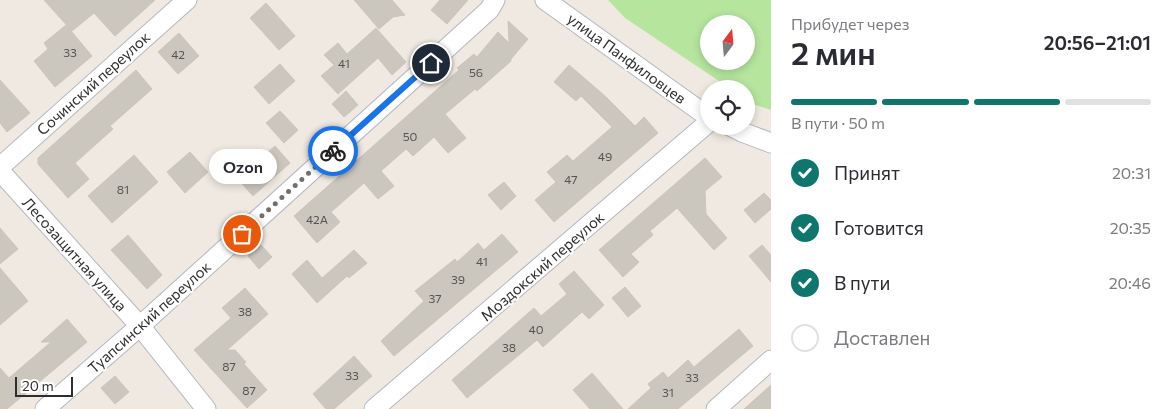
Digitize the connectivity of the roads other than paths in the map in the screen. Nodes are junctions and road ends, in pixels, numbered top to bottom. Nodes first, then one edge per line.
1 (187, 0) edge
2 (495, 0) edge
3 (545, 0) edge
4 (700, 111) edge
5 (700, 130) edge
6 (751, 135) edge
7 (771, 142) edge
8 (0, 169) edge
9 (140, 326) junction
10 (771, 360) edge
11 (45, 409) edge
12 (206, 409) edge
13 (374, 409) edge
14 (716, 409) edge

1 - 8 street, Сочинский переулок
2 - 9 street, Туапсинский переулок
3 - 4 street, улица Панфиловцев
5 - 13 street, Моздокский переулок
6 - 7 street
8 - 9 street, Лесозащитная улица
9 - 11 street, Туапсинский переулок
9 - 12 street, Лесозащитная улица
10 - 14 street

